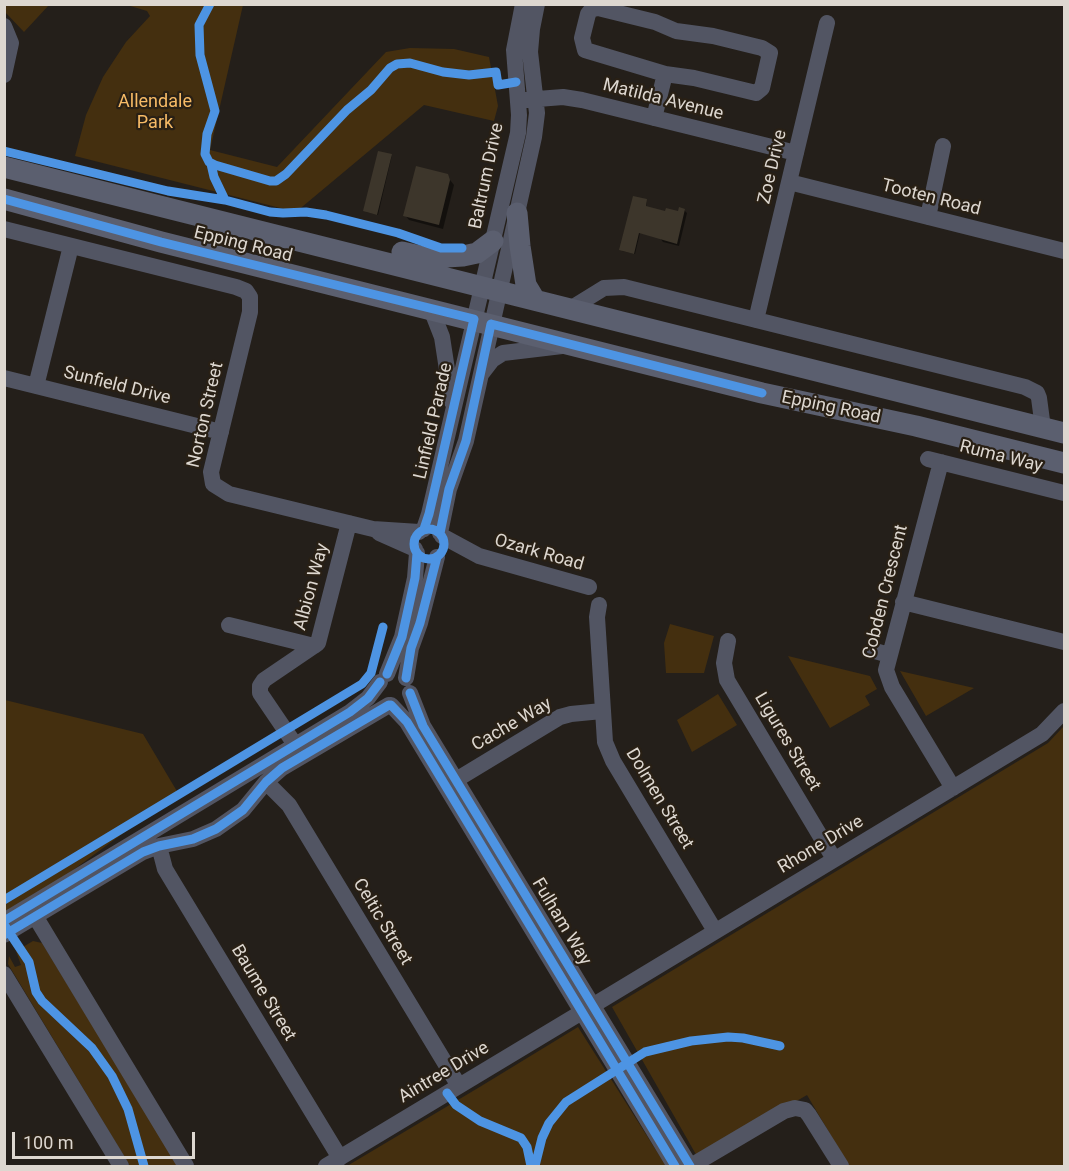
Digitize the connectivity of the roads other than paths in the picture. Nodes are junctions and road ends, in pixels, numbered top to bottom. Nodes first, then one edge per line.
1 (523, 4) edge
2 (537, 4) edge
3 (827, 23) dead end
4 (4, 26) edge
5 (665, 74) junction
6 (4, 75) edge
7 (536, 98) junction
8 (518, 100) junction
9 (654, 118) junction
10 (943, 146) dead end
11 (796, 153) junction
12 (4, 167) edge
13 (789, 183) junction
14 (4, 199) edge
15 (163, 207) junction
16 (517, 213) junction
17 (928, 217) junction
18 (4, 229) edge
19 (493, 241) junction
20 (71, 246) junction
21 (1064, 248) edge
22 (490, 289) junction
23 (535, 300) junction
24 (431, 309) junction
25 (570, 309) junction
26 (756, 320) junction
27 (483, 321) junction
28 (574, 345) junction
29 (480, 376) junction
30 (4, 378) edge
31 (36, 386) junction
32 (453, 412) junction
33 (1043, 428) junction
34 (221, 432) junction
35 (1065, 433) edge
36 (934, 461) joint
37 (1065, 463) edge
38 (1065, 493) edge
39 (349, 524) junction
40 (373, 529) junction
41 (421, 531) junction
42 (441, 534) junction
43 (416, 551) junction
44 (438, 556) junction
45 (479, 556) junction
46 (589, 587) dead end
47 (903, 602) junction
48 (599, 605) dead end
49 (229, 625) dead end
50 (728, 641) dead end
51 (1065, 642) edge
52 (314, 646) junction
53 (383, 678) junction
54 (408, 686) junction
55 (390, 705) junction
56 (602, 711) junction
57 (1065, 711) edge
58 (296, 746) junction
59 (266, 782) junction
60 (451, 784) junction
61 (953, 788) junction
62 (159, 846) junction
63 (834, 859) junction
64 (35, 916) junction
65 (4, 921) edge
66 (715, 931) junction
67 (4, 935) edge
68 (4, 974) edge
69 (587, 1009) junction
70 (459, 1086) junction
71 (333, 1162) edge
72 (121, 1167) edge
73 (186, 1167) edge
74 (675, 1167) edge
75 (691, 1167) edge
76 (841, 1167) edge

1 - 8 street, Baltrum Drive
2 - 7 street, Baltrum Drive
3 - 11 street, Zoe Drive
4 - 6 street
5 - 5 street
5 - 9 street
7 - 8 street, Matilda Avenue
7 - 9 street, Matilda Avenue
7 - 16 street, Baltrum Drive
8 - 19 street, Baltrum Drive
9 - 11 street, Matilda Avenue
10 - 17 street
11 - 13 street, Zoe Drive
12 - 15 main road, Epping Road
13 - 17 street, Tooten Road
13 - 26 street, Zoe Drive
14 - 24 main road, Epping Road
15 - 19 main road
15 - 22 main road, Epping Road
16 - 22 street, Baltrum Drive
16 - 23 main road
17 - 21 street, Tooten Road
18 - 20 street
19 - 22 street, Baltrum Drive
20 - 31 street
20 - 34 street, Norton Street
22 - 23 main road, Epping Road
22 - 27 street, Baltrum Drive
23 - 25 main road, Epping Road
24 - 27 main road, Epping Road
24 - 32 street
25 - 26 street
25 - 33 main road, Epping Road
26 - 33 street
27 - 28 main road, Epping Road
27 - 29 street, Linfield Parade
27 - 32 street, Linfield Parade
28 - 29 street
28 - 37 main road, Epping Road
29 - 42 street, Linfield Parade
30 - 31 street, Sunfield Drive
31 - 34 street, Sunfield Drive
32 - 41 street, Linfield Parade
33 - 35 main road, Epping Road
34 - 39 street, Norton Street
36 - 38 street, Ruma Way
36 - 47 street, Cobden Crescent
39 - 40 street, Norton Street
39 - 52 street, Albion Way
40 - 41 street, Norton Street
40 - 43 street, Norton Street
41 - 42 street
41 - 43 street
42 - 44 street
42 - 45 street
43 - 44 street
43 - 53 street
44 - 45 street
44 - 54 street
45 - 46 street, Ozark Road
47 - 51 street
47 - 61 street, Cobden Crescent
48 - 56 street, Dolmen Street
49 - 52 street, Albion Way
50 - 63 street, Ligures Street
52 - 58 street
53 - 54 street
53 - 55 street
53 - 58 street
54 - 55 street
54 - 60 street, Fulham Way
55 - 59 street
55 - 60 street, Fulham Way
56 - 60 street, Cache Way
56 - 66 street, Dolmen Street
57 - 61 street, Rhone Drive
58 - 65 street
59 - 62 street
59 - 70 street, Celtic Street
60 - 69 street, Fulham Way
61 - 63 street, Rhone Drive
62 - 64 street
62 - 71 street, Baume Street
63 - 66 street, Rhone Drive
64 - 67 street
64 - 73 street
66 - 69 street, Rhone Drive
68 - 72 street
69 - 70 street, Aintree Drive
69 - 74 street, Fulham Way
69 - 75 street, Fulham Way
70 - 71 street, Aintree Drive
75 - 76 street

